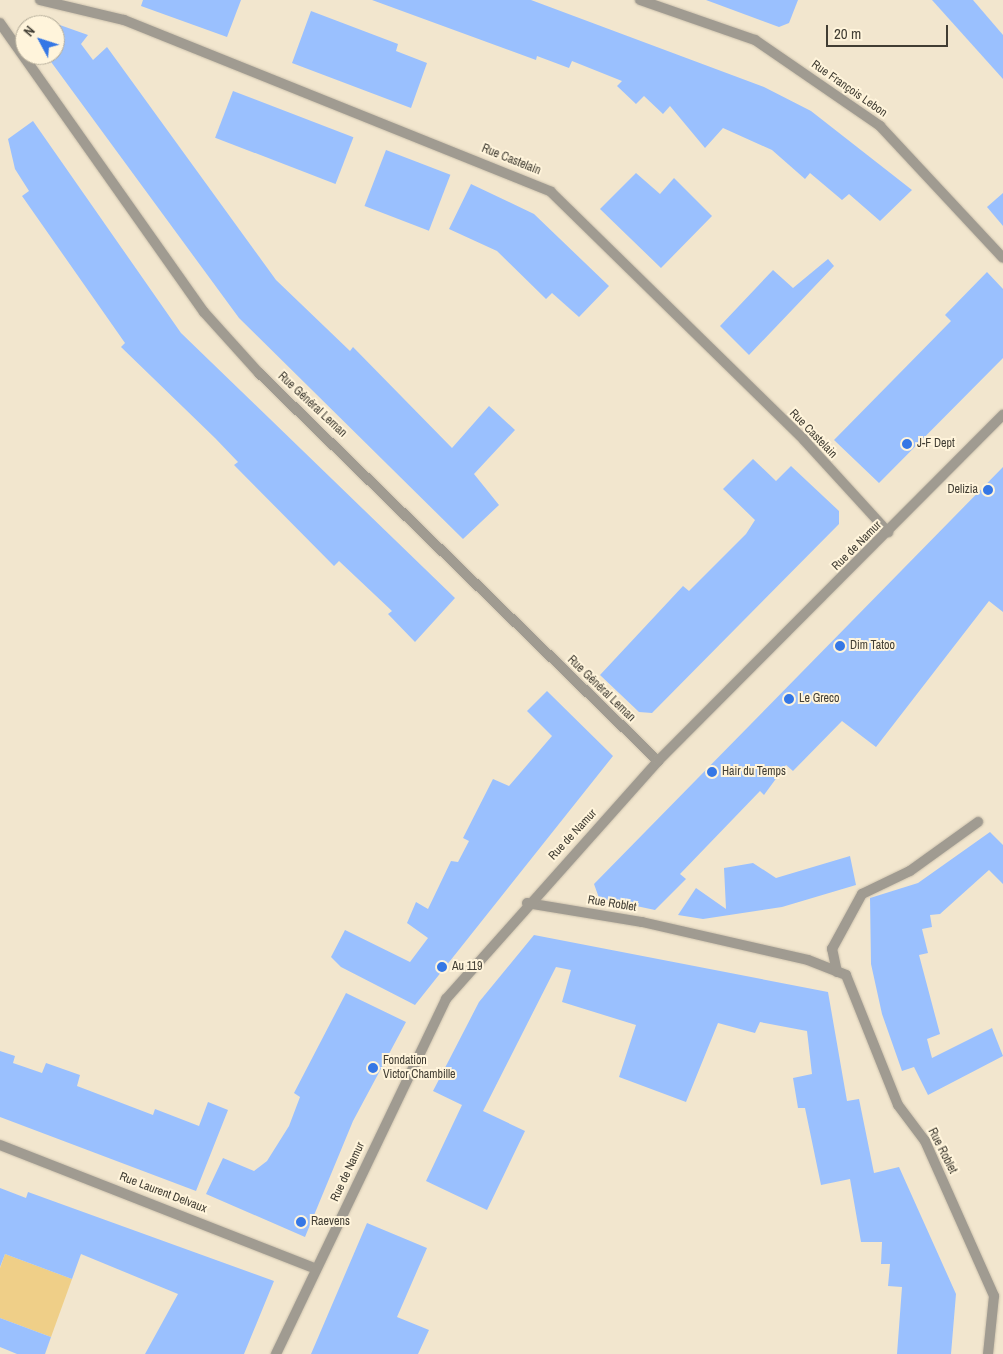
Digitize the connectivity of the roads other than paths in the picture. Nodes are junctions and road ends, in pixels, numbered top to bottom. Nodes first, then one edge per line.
1 (40, 0) edge
2 (640, 0) edge
3 (0, 23) edge
4 (1003, 258) edge
5 (1003, 415) edge
6 (888, 532) junction
7 (658, 761) junction
8 (978, 822) dead end
9 (528, 903) junction
10 (837, 972) junction
11 (0, 1145) edge
12 (316, 1269) junction
13 (276, 1354) edge
14 (988, 1354) edge

1 - 6 street, Rue Castelain
2 - 4 street, Rue François Lebon
3 - 7 street, Rue Général Leman
5 - 6 street, Rue de Namur
6 - 7 street, Rue de Namur
7 - 9 street, Rue de Namur
8 - 10 street
9 - 10 street, Rue Roblet
9 - 12 street, Rue de Namur
10 - 14 street, Rue Roblet
11 - 12 street, Rue Laurent Delvaux
12 - 13 street, Rue de Namur

